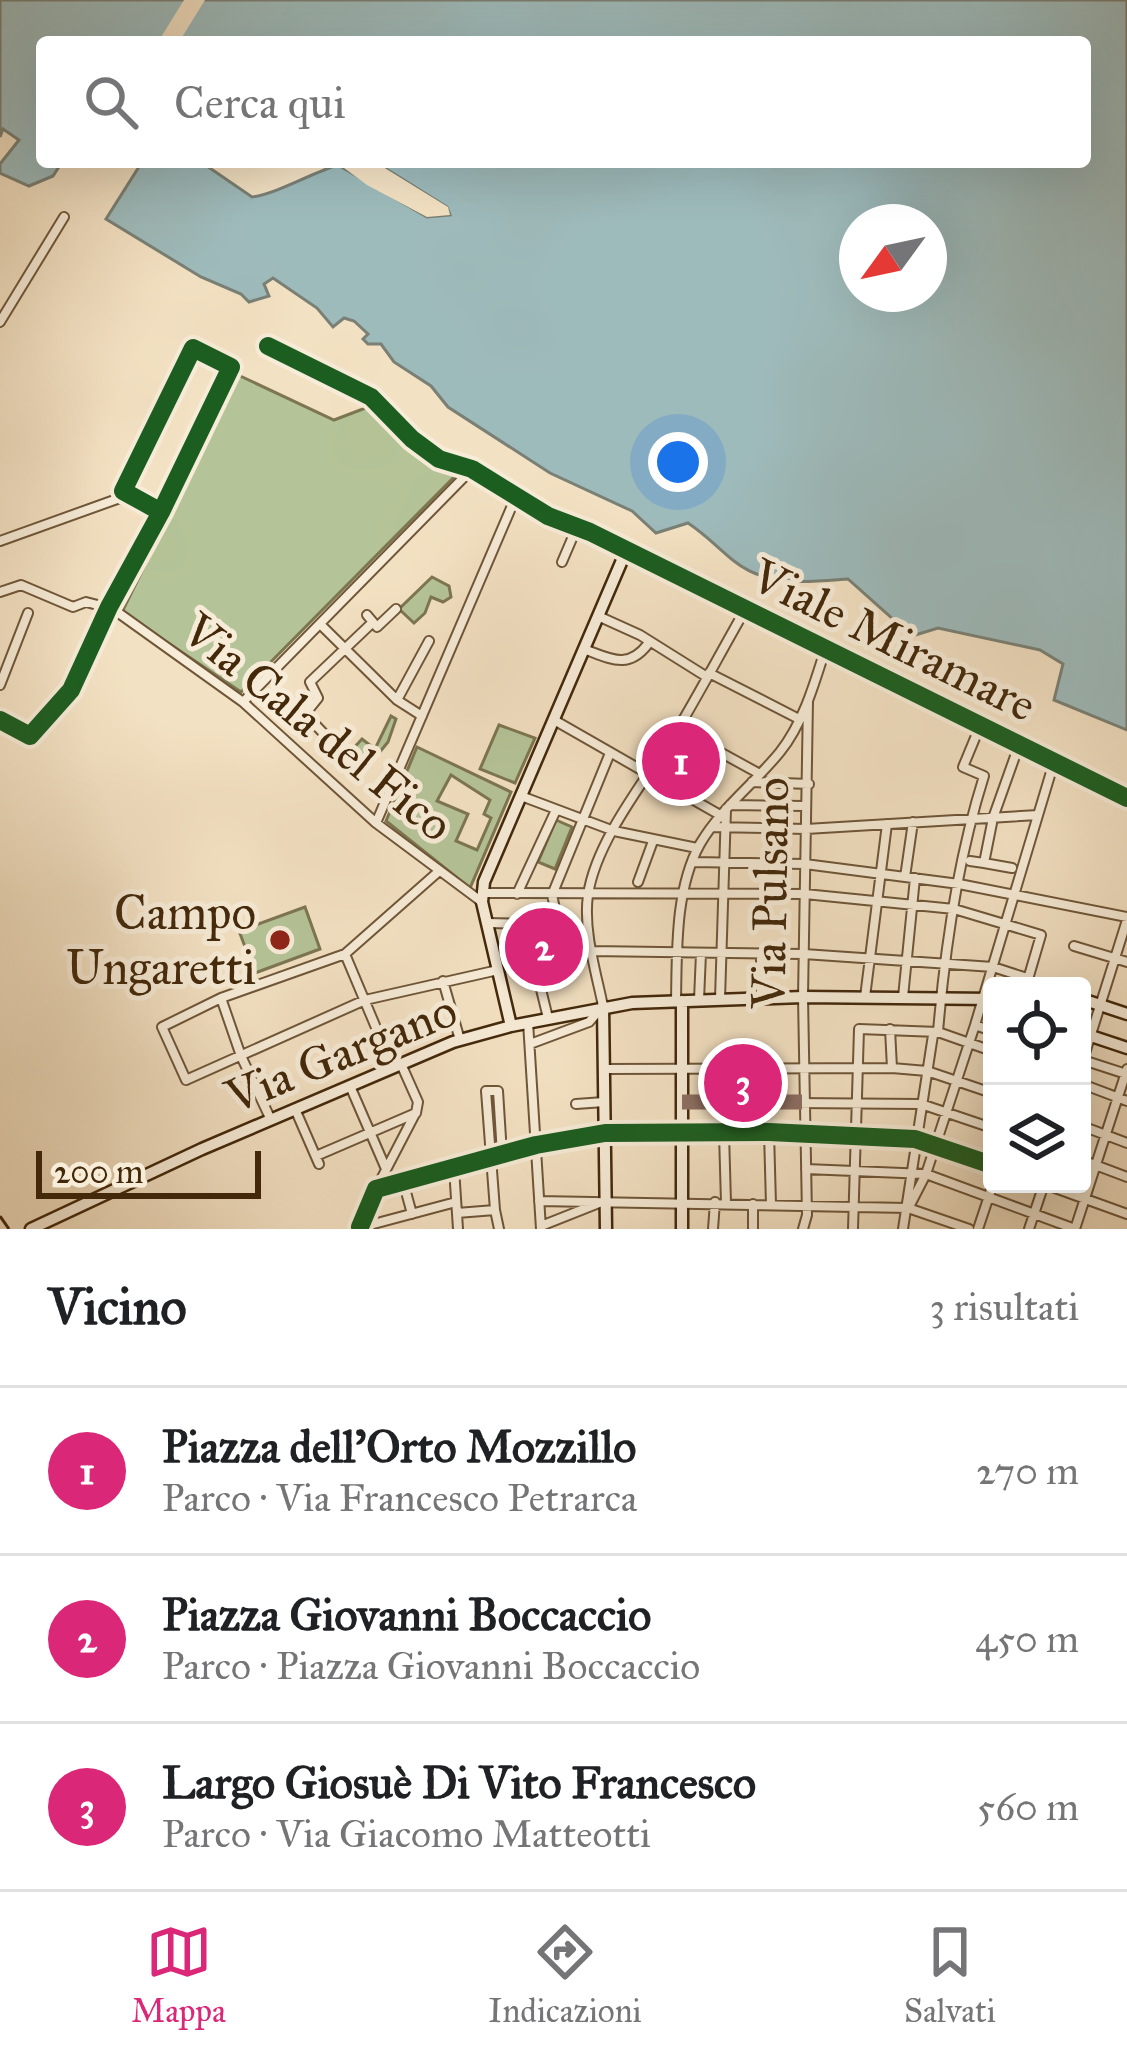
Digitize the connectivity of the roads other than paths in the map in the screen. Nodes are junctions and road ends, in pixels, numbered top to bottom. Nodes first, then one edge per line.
1 (64, 217) dead end
2 (0, 322) edge
3 (268, 346) dead end
4 (472, 469) junction
5 (123, 491) junction
6 (517, 494) junction
7 (161, 512) junction
8 (577, 527) junction
9 (0, 541) edge
10 (626, 551) junction
11 (562, 562) dead end
12 (0, 592) edge
13 (109, 608) junction
14 (396, 609) dead end
15 (745, 610) junction
16 (28, 614) dead end
17 (598, 616) junction
18 (320, 624) junction
19 (429, 641) dead end
20 (648, 644) junction
21 (584, 649) junction
22 (344, 650) junction
23 (825, 650) junction
24 (708, 675) junction
25 (0, 685) edge
26 (397, 700) junction
27 (808, 701) junction
28 (243, 702) junction
29 (422, 716) junction
30 (0, 719) edge
31 (799, 719) junction
32 (554, 720) junction
33 (980, 726) junction
34 (678, 729) junction
35 (1019, 745) junction
36 (610, 753) junction
37 (1054, 762) junction
38 (355, 766) dead end
39 (758, 773) junction
40 (649, 774) junction
41 (751, 782) junction
42 (809, 784) junction
43 (521, 796) junction
44 (1127, 798) edge
45 (806, 806) junction
46 (725, 810) junction
47 (556, 811) junction
48 (1038, 815) junction
49 (993, 818) junction
50 (970, 819) junction
51 (580, 820) junction
52 (913, 822) junction
53 (376, 823) junction
54 (887, 824) junction
55 (712, 827) junction
56 (726, 828) junction
57 (806, 829) junction
58 (614, 831) junction
59 (653, 841) junction
60 (698, 848) junction
61 (970, 861) dead end
62 (694, 862) junction
63 (725, 862) junction
64 (984, 863) junction
65 (806, 864) junction
66 (1012, 868) dead end
67 (438, 872) junction
68 (880, 874) junction
69 (910, 878) junction
70 (638, 882) dead end
71 (959, 884) junction
72 (805, 893) junction
73 (518, 894) junction
74 (552, 895) junction
75 (723, 895) junction
76 (1014, 895) junction
77 (588, 896) junction
78 (683, 896) junction
79 (482, 898) junction
80 (877, 901) junction
81 (912, 904) junction
82 (954, 909) junction
83 (1127, 918) edge
84 (487, 923) junction
85 (558, 923) junction
86 (526, 924) junction
87 (1006, 924) junction
88 (1125, 937) edge
89 (1074, 946) dead end
90 (592, 951) junction
91 (677, 953) junction
92 (701, 953) junction
93 (720, 953) junction
94 (345, 954) junction
95 (761, 954) junction
96 (804, 954) junction
97 (566, 958) junction
98 (869, 958) junction
99 (1115, 958) junction
100 (906, 961) junction
101 (1127, 962) edge
102 (944, 964) junction
103 (993, 967) junction
104 (498, 970) junction
105 (537, 971) junction
106 (992, 977) edge
107 (1015, 977) edge
108 (1028, 977) edge
109 (443, 982) junction
110 (803, 997) junction
111 (865, 997) junction
112 (903, 997) junction
113 (220, 998) junction
114 (761, 998) junction
115 (940, 998) junction
116 (720, 999) junction
117 (365, 1000) junction
118 (699, 1000) junction
119 (679, 1001) junction
120 (983, 1001) edge
121 (1091, 1002) edge
122 (1100, 1005) junction
123 (603, 1006) junction
124 (983, 1011) edge
125 (1127, 1014) edge
126 (548, 1018) junction
127 (528, 1022) junction
128 (1091, 1024) edge
129 (975, 1025) junction
130 (511, 1026) junction
131 (983, 1028) edge
132 (890, 1029) junction
133 (938, 1032) junction
134 (1091, 1037) edge
135 (460, 1040) junction
136 (969, 1043) junction
137 (530, 1044) junction
138 (983, 1048) edge
139 (1127, 1048) edge
140 (241, 1056) junction
141 (1091, 1063) edge
142 (397, 1066) junction
143 (892, 1068) junction
144 (804, 1069) junction
145 (858, 1069) junction
146 (604, 1070) junction
147 (682, 1071) junction
148 (927, 1071) junction
149 (1126, 1073) edge
150 (957, 1080) junction
151 (1084, 1085) edge
152 (350, 1086) junction
153 (983, 1090) edge
154 (1122, 1100) edge
155 (604, 1102) junction
156 (682, 1102) junction
157 (805, 1102) junction
158 (857, 1102) junction
159 (921, 1103) junction
160 (576, 1104) dead end
161 (296, 1109) junction
162 (946, 1111) junction
163 (416, 1113) junction
164 (271, 1120) junction
165 (983, 1125) edge
166 (1091, 1129) edge
167 (370, 1132) junction
168 (769, 1132) junction
169 (605, 1133) junction
170 (682, 1133) junction
171 (724, 1133) junction
172 (1106, 1135) junction
173 (805, 1136) junction
174 (856, 1138) junction
175 (915, 1139) junction
176 (1127, 1143) edge
177 (936, 1144) junction
178 (536, 1145) junction
179 (502, 1154) junction
180 (490, 1157) junction
181 (983, 1162) edge
182 (1091, 1164) edge
183 (1096, 1166) junction
184 (454, 1168) junction
185 (386, 1169) junction
186 (806, 1169) junction
187 (855, 1169) junction
188 (909, 1172) junction
189 (926, 1174) junction
190 (1127, 1177) edge
191 (403, 1181) junction
192 (376, 1189) junction
193 (990, 1193) edge
194 (1041, 1193) edge
195 (1069, 1193) edge
196 (989, 1197) junction
197 (1085, 1199) junction
198 (539, 1201) junction
199 (606, 1201) junction
200 (682, 1201) junction
201 (456, 1202) junction
202 (720, 1203) junction
203 (753, 1204) junction
204 (770, 1204) junction
205 (806, 1206) junction
206 (854, 1208) junction
207 (908, 1208) junction
208 (495, 1210) junction
209 (457, 1213) junction
210 (412, 1214) junction
211 (1034, 1214) junction
212 (1127, 1214) edge
213 (48, 1221) junction
214 (360, 1227) edge
215 (541, 1228) edge
216 (806, 1228) edge
217 (20, 1229) edge
218 (31, 1229) edge
219 (458, 1229) edge
220 (500, 1229) edge
221 (606, 1229) edge
222 (682, 1229) edge
223 (713, 1229) edge
224 (752, 1229) edge
225 (853, 1229) edge
226 (903, 1229) edge
227 (969, 1229) edge
228 (978, 1229) edge
229 (1029, 1229) edge
230 (1075, 1229) edge

1 - 2 street
3 - 4 street
4 - 6 street
4 - 18 street
5 - 7 street
5 - 7 street
5 - 9 street
6 - 8 street
6 - 29 street
7 - 13 street
8 - 10 street
8 - 11 street
10 - 15 street, Viale Miramare
10 - 17 street
12 - 13 street
13 - 28 street, Via Cala del Fico
13 - 30 street
14 - 22 street
15 - 23 street, Viale Miramare
15 - 24 street
16 - 25 street
17 - 20 street
17 - 21 street
18 - 22 street
18 - 28 street
19 - 26 street
20 - 21 street
20 - 24 street
21 - 32 street
22 - 26 street
22 - 38 street
23 - 27 street
23 - 33 street, Viale Miramare
24 - 31 street
24 - 34 street
26 - 29 street
27 - 31 street
27 - 42 street, Via Pulsano
28 - 53 street, Via Cala del Fico
29 - 53 street
31 - 39 street
32 - 36 street
32 - 43 street
33 - 35 street, Viale Miramare
33 - 50 street
34 - 39 street
34 - 40 street
35 - 37 street, Viale Miramare
35 - 49 street
36 - 40 street
36 - 51 street
37 - 44 street, Viale Miramare
37 - 48 street
39 - 41 street
40 - 46 street
40 - 58 street
41 - 42 street
41 - 46 street
42 - 45 street, Via Pulsano
43 - 47 street
43 - 79 street
45 - 46 street
45 - 57 street, Via Pulsano
46 - 55 street
46 - 56 street
47 - 51 street
47 - 73 street
48 - 49 street
48 - 76 street
49 - 50 street
49 - 64 street
50 - 52 street
50 - 71 street
51 - 58 street
51 - 74 street
52 - 54 street
52 - 69 street
53 - 67 street, Via Cala del Fico
54 - 57 street
54 - 68 street
55 - 56 street
55 - 60 street
56 - 57 street
56 - 63 street
57 - 65 street, Via Pulsano
58 - 59 street
58 - 77 street
59 - 60 street
59 - 70 street
60 - 62 street
61 - 64 street
62 - 63 street
62 - 78 street
63 - 65 street
63 - 75 street
64 - 66 street
65 - 68 street
65 - 72 street, Via Pulsano
67 - 79 street, Via Cala del Fico
67 - 94 street
68 - 69 street
68 - 80 street
69 - 71 street
69 - 81 street
71 - 76 street
71 - 82 street
72 - 75 street
72 - 80 street
72 - 96 street, Via Pulsano
73 - 74 street
73 - 79 street
74 - 77 street
74 - 85 street
75 - 78 street
75 - 93 street
76 - 83 street
76 - 87 street
77 - 78 street
77 - 90 street
78 - 91 street
79 - 84 street
80 - 81 street
80 - 98 street
81 - 82 street
81 - 100 street
82 - 87 street
82 - 102 street
83 - 88 street
84 - 86 street
84 - 104 street
85 - 86 street
85 - 97 street
86 - 105 street
87 - 103 street
87 - 108 street
88 - 99 street
89 - 99 street
90 - 91 street
90 - 97 street
90 - 123 street
91 - 92 street
91 - 119 street
92 - 93 street
92 - 118 street
93 - 95 street
93 - 116 street
94 - 113 street
94 - 117 street
95 - 96 street
95 - 114 street
96 - 98 street
96 - 110 street, Via Pulsano
97 - 105 street
98 - 100 street
98 - 111 street
99 - 101 street
99 - 122 street
100 - 102 street
100 - 112 street
102 - 103 street
102 - 115 street
103 - 106 street
103 - 107 street
104 - 109 street
104 - 130 street
105 - 126 street
109 - 117 street
109 - 135 street
110 - 111 street, Via Gargano
110 - 114 street, Via Gargano
110 - 144 street, Via Pulsano
111 - 112 street, Via Gargano
112 - 115 street, Via Gargano
113 - 140 street
113 - 140 street
114 - 116 street, Via Gargano
115 - 120 street, Via Gargano
115 - 133 street
116 - 118 street, Via Gargano
117 - 140 street
117 - 142 street
118 - 119 street, Via Gargano
119 - 123 street, Via Gargano
119 - 147 street
121 - 122 street
122 - 125 street
122 - 128 street
123 - 126 street, Via Gargano
123 - 137 street, Via Gargano
123 - 146 street
124 - 129 street
126 - 127 street, Via Gargano
127 - 130 street, Via Gargano
127 - 137 street
129 - 131 street
129 - 136 street
130 - 135 street, Via Gargano
132 - 133 street
132 - 143 street
132 - 145 street
133 - 136 street
133 - 148 street
134 - 139 street
135 - 142 street, Via Gargano
136 - 138 street
136 - 150 street
137 - 178 street
140 - 164 street
141 - 149 street
142 - 152 street, Via Gargano
142 - 163 street
143 - 145 street
143 - 148 street
144 - 145 street
144 - 147 street
144 - 157 street, Via Pulsano
145 - 158 street
146 - 147 street
146 - 155 street
147 - 156 street
148 - 150 street
148 - 159 street
149 - 154 street
150 - 153 street
150 - 162 street
151 - 154 street
152 - 161 street, Via Gargano
152 - 167 street
154 - 172 street
155 - 160 street
155 - 169 street
156 - 157 street
156 - 170 street
157 - 158 street
157 - 173 street, Via Pulsano
158 - 159 street
158 - 174 street
159 - 162 street
159 - 175 street
161 - 164 street, Via Gargano
161 - 167 street
162 - 165 street
162 - 177 street
163 - 167 street
163 - 185 street
164 - 213 street, Via Gargano
166 - 172 street
167 - 185 street
168 - 171 street
168 - 173 street
168 - 204 street
169 - 170 street
169 - 178 street
169 - 199 street
170 - 171 street
170 - 200 street
171 - 202 street
172 - 176 street
172 - 183 street
173 - 174 street
173 - 186 street, Via Pulsano
174 - 175 street
174 - 187 street
175 - 177 street
175 - 188 street
177 - 181 street
177 - 189 street
178 - 179 street
178 - 198 street
179 - 180 street
179 - 180 street
180 - 184 street
180 - 208 street
182 - 183 street
183 - 190 street
183 - 197 street
184 - 191 street
184 - 201 street
185 - 192 street
186 - 187 street
186 - 205 street, Via Pulsano
187 - 188 street
187 - 206 street
188 - 189 street
188 - 207 street
189 - 196 street
189 - 207 street
191 - 192 street
191 - 210 street
192 - 214 street
193 - 196 street
194 - 211 street
195 - 197 street
196 - 211 street
196 - 228 street
197 - 212 street
197 - 230 street
198 - 199 street
198 - 215 street
199 - 200 street
199 - 215 street
199 - 221 street
200 - 202 street
200 - 222 street
201 - 209 street
201 - 210 street
202 - 203 street
202 - 223 street
203 - 204 street
203 - 224 street
204 - 205 street
205 - 206 street
205 - 216 street, Via Pulsano
206 - 207 street
206 - 225 street
207 - 226 street
207 - 227 street
208 - 209 street
208 - 220 street
209 - 219 street
210 - 214 street
211 - 229 street
211 - 230 street
213 - 217 street, Via Gargano
213 - 218 street, Via Gargano

